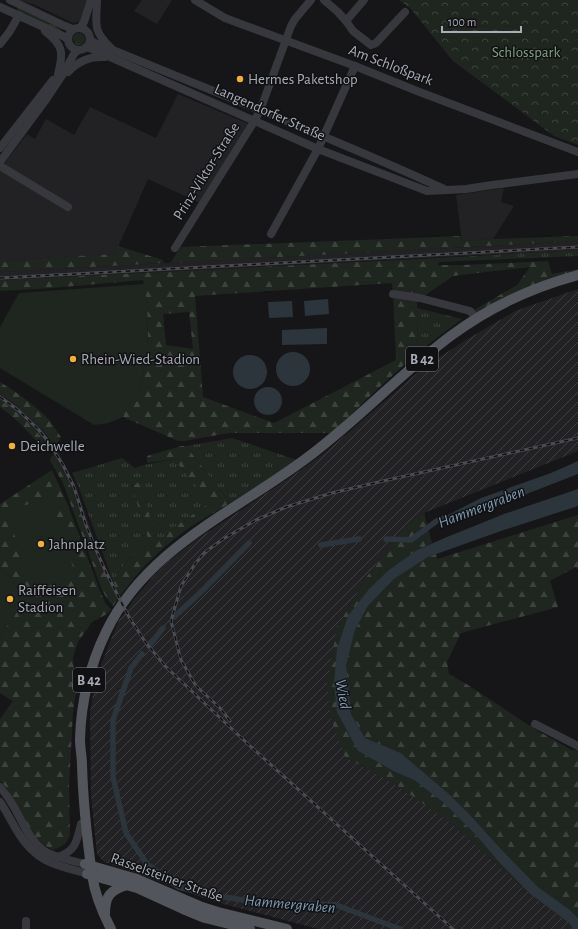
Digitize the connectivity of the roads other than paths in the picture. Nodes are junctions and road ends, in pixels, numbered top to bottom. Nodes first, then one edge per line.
1 (10, 0) edge
2 (95, 0) edge
3 (196, 0) edge
4 (311, 0) edge
5 (324, 0) edge
6 (364, 0) edge
7 (0, 7) edge
8 (405, 12) dead end
9 (19, 16) junction
10 (346, 21) junction
11 (35, 23) junction
12 (82, 32) junction
13 (286, 41) junction
14 (0, 44) edge
15 (76, 46) junction
16 (112, 54) junction
17 (355, 66) junction
18 (58, 74) junction
19 (52, 91) junction
20 (260, 110) junction
21 (255, 120) junction
22 (324, 136) junction
23 (0, 148) edge
24 (318, 149) junction
25 (578, 152) edge
26 (0, 162) edge
27 (0, 166) edge
28 (578, 174) edge
29 (445, 190) junction
30 (68, 207) dead end
31 (270, 234) dead end
32 (175, 248) dead end
33 (578, 275) edge
34 (393, 294) dead end
35 (476, 319) junction
36 (535, 724) dead end
37 (578, 746) edge
38 (80, 748) junction
39 (0, 787) edge
40 (0, 802) edge
41 (81, 824) junction
42 (58, 857) junction
43 (88, 869) junction
44 (127, 885) junction
45 (105, 918) junction
46 (217, 921) edge
47 (105, 929) edge
48 (111, 929) edge
49 (250, 929) edge
50 (287, 929) edge

1 - 12 street, Langendorfer Straße
2 - 12 street
2 - 16 street, Langendorfer Straße
3 - 13 street, Am Schloßpark
4 - 13 street, Prinz-Viktor-Straße
5 - 10 street
6 - 10 street
7 - 9 street, Langendorfer Straße
8 - 10 street
9 - 11 street, Langendorfer Straße
9 - 14 street
11 - 15 street, Langendorfer Straße
11 - 18 street, Langendorfer Straße
12 - 15 street
12 - 15 street
12 - 16 street, Langendorfer Straße
13 - 17 street, Am Schloßpark
13 - 20 street, Prinz-Viktor-Straße
15 - 16 street, Langendorfer Straße
15 - 18 street
15 - 19 street
16 - 19 street
16 - 20 street, Langendorfer Straße
16 - 21 street, Langendorfer Straße
17 - 22 street
17 - 25 street, Am Schloßpark
18 - 23 street
19 - 26 street
20 - 21 street, Prinz-Viktor-Straße
20 - 22 street, Langendorfer Straße
21 - 24 street, Langendorfer Straße
21 - 32 street, Prinz-Viktor-Straße
22 - 24 street
22 - 29 street, Langendorfer Straße
24 - 29 street, Langendorfer Straße
24 - 31 street
27 - 30 street
28 - 29 street, Langendorfer Straße
33 - 35 main road, B 42
34 - 35 street
35 - 38 main road, B 42
36 - 37 street
38 - 41 main road, B 42
38 - 43 main road, B 42
39 - 42 street
40 - 43 street
41 - 42 street
41 - 43 main road, B 42
42 - 43 street
43 - 44 main road, Rasselsteiner Straße
43 - 45 main road, B 42
43 - 46 main road, Rasselsteiner Straße
43 - 47 main road, B 42
44 - 45 main road
44 - 46 main road, Rasselsteiner Straße
45 - 48 main road, B 42
46 - 49 main road, Rasselsteiner Straße
46 - 50 main road, Rasselsteiner Straße

